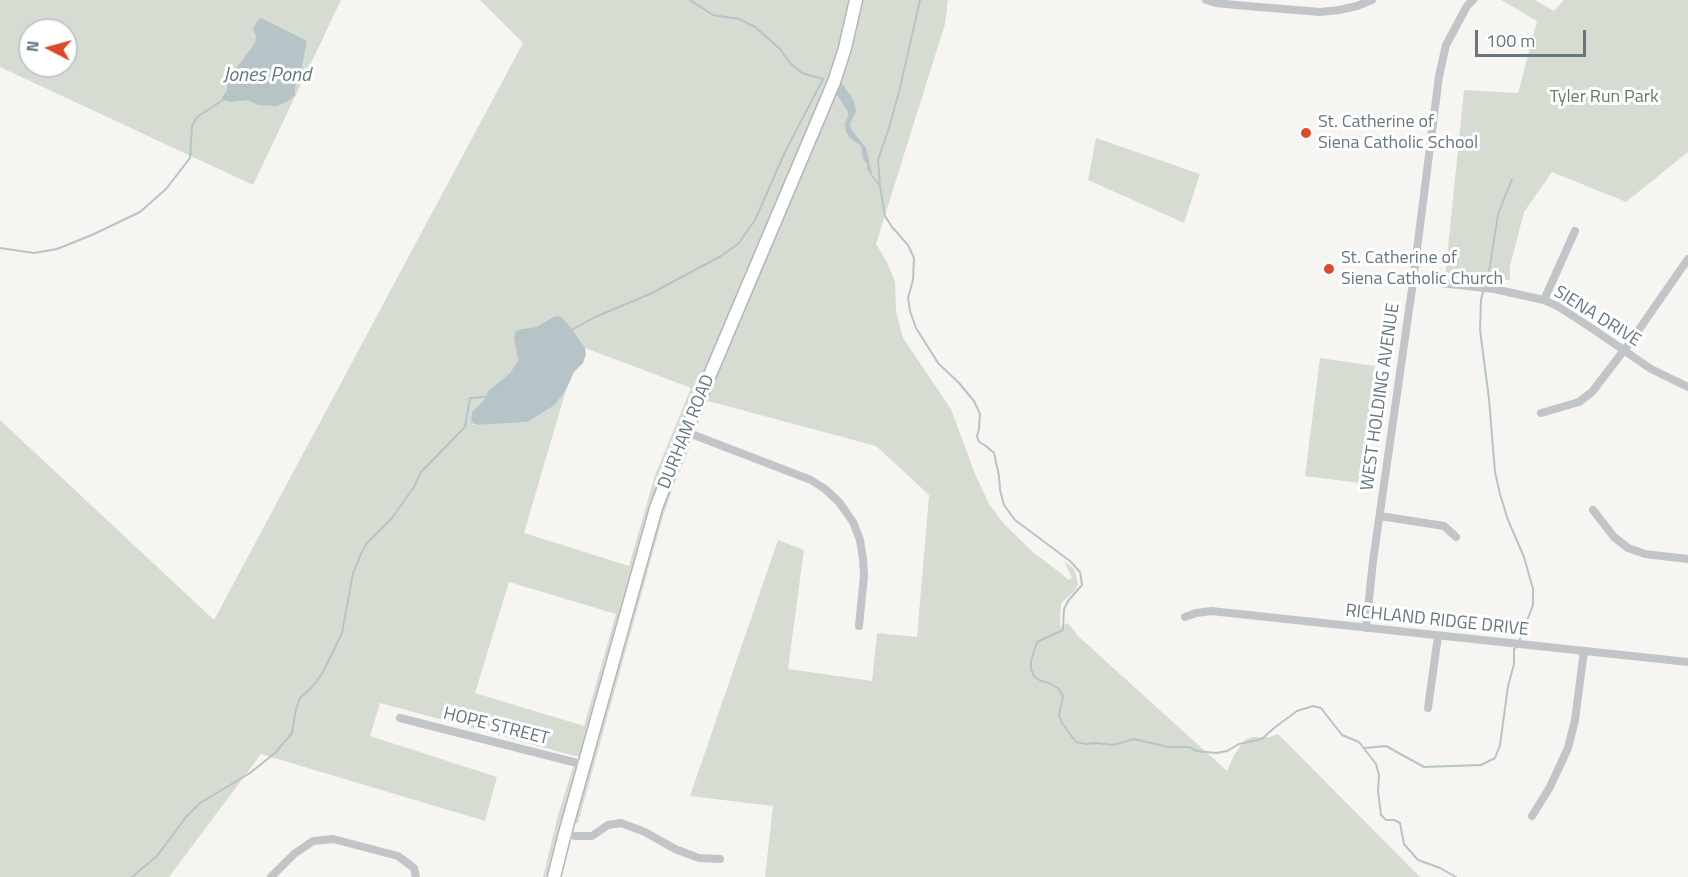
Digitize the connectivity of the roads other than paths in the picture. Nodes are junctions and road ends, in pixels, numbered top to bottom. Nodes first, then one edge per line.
1 (856, 0) edge
2 (1206, 0) edge
3 (1372, 0) edge
4 (1458, 0) edge
5 (1473, 0) edge
6 (1467, 6) junction
7 (1575, 231) dead end
8 (1688, 259) edge
9 (1413, 280) junction
10 (1544, 300) junction
11 (1624, 350) junction
12 (1688, 387) edge
13 (1541, 413) dead end
14 (686, 432) junction
15 (1593, 510) dead end
16 (1380, 516) junction
17 (1456, 537) dead end
18 (1688, 559) edge
19 (1185, 617) dead end
20 (859, 626) dead end
21 (1366, 628) junction
22 (1438, 636) junction
23 (1584, 651) junction
24 (1688, 662) edge
25 (1428, 708) dead end
26 (400, 718) dead end
27 (585, 765) junction
28 (1532, 816) dead end
29 (565, 833) junction
30 (720, 859) dead end
31 (271, 877) edge
32 (416, 877) edge
33 (554, 877) edge

1 - 14 main road, DURHAM ROAD
2 - 3 street
4 - 6 street
5 - 6 street, WEST HOLDING AVENUE
6 - 9 street, WEST HOLDING AVENUE
7 - 10 street
8 - 11 street
9 - 10 street, SIENA DRIVE
9 - 16 street, WEST HOLDING AVENUE
10 - 11 street, SIENA DRIVE
11 - 12 street, SIENA DRIVE
11 - 13 street
14 - 20 street
14 - 27 main road, DURHAM ROAD
15 - 18 street
16 - 17 street
16 - 21 street, WEST HOLDING AVENUE
19 - 21 street, RICHLAND RIDGE DRIVE
21 - 22 street, RICHLAND RIDGE DRIVE
22 - 23 street, RICHLAND RIDGE DRIVE
22 - 25 street
23 - 24 street, RICHLAND RIDGE DRIVE
23 - 28 street
26 - 27 street, HOPE STREET
27 - 29 main road, DURHAM ROAD
29 - 30 street
29 - 33 main road, DURHAM ROAD
31 - 32 street

